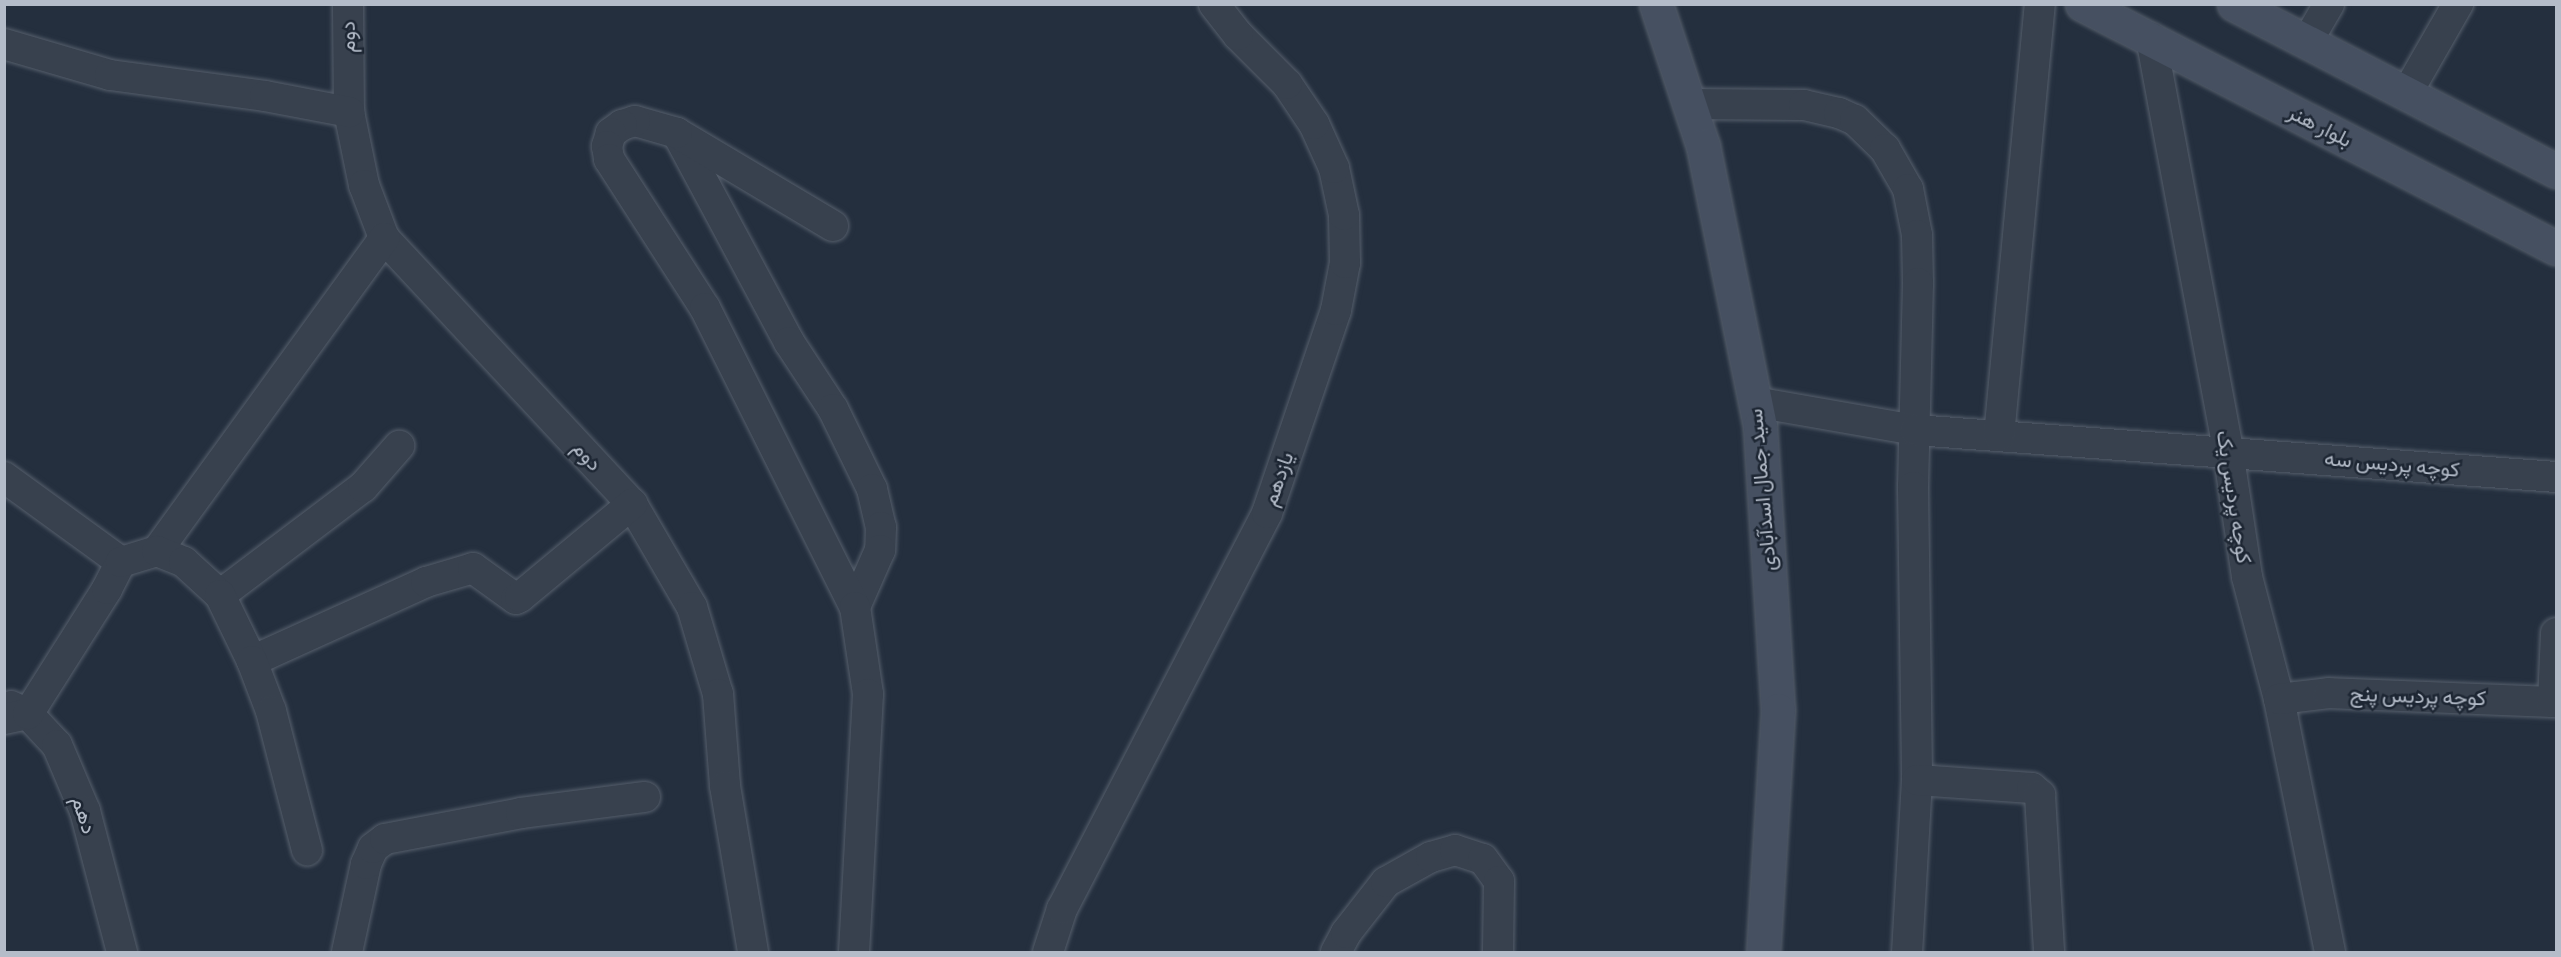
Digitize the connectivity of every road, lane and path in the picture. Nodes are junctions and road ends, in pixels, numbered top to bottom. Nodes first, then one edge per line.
1 (348, 4) edge
2 (1214, 4) edge
3 (1656, 4) edge
4 (2040, 4) edge
5 (2082, 4) edge
6 (2234, 4) edge
7 (2329, 4) edge
8 (2458, 4) edge
9 (2151, 38) junction
10 (2307, 42) junction
11 (4, 44) edge
12 (2407, 93) junction
13 (1689, 104) junction
14 (350, 112) junction
15 (677, 133) junction
16 (2555, 166) edge
17 (833, 226) dead end
18 (384, 238) junction
19 (2556, 248) edge
20 (1755, 402) junction
21 (1915, 430) junction
22 (1999, 436) junction
23 (399, 446) dead end
24 (2228, 451) junction
25 (4, 477) edge
26 (2556, 477) edge
27 (632, 504) junction
28 (156, 551) junction
29 (121, 562) junction
30 (220, 595) junction
31 (855, 607) junction
32 (2556, 633) edge
33 (252, 661) junction
34 (2279, 699) junction
35 (2555, 702) edge
36 (12, 712) edge
37 (1917, 780) junction
38 (645, 797) dead end
39 (307, 850) dead end
40 (122, 952) edge
41 (347, 952) edge
42 (753, 952) edge
43 (854, 952) edge
44 (1048, 952) edge
45 (1336, 952) edge
46 (1498, 952) edge
47 (1763, 952) edge
48 (1907, 952) edge
49 (2049, 952) edge
50 (2330, 952) edge

1 - 14 street, دوم
2 - 44 street, یازدهم
3 - 13 main road, سید جمال اسدآبادی
4 - 22 street
5 - 9 main road, بلوار هنر
6 - 10 main road
7 - 10 street
8 - 12 street
9 - 19 main road, بلوار هنر
9 - 24 street, کوچه پردیس یک
10 - 12 main road
11 - 14 street
12 - 16 main road
13 - 20 main road, سید جمال اسدآبادی
13 - 21 street
14 - 18 street, دوم
15 - 17 street
15 - 31 street
15 - 31 street
18 - 27 street, دوم
18 - 28 street
20 - 21 street, کوچه پردیس سه
20 - 47 main road, سید جمال اسدآبادی
21 - 22 street, کوچه پردیس سه
21 - 37 street
22 - 24 street, کوچه پردیس سه
23 - 30 street
24 - 26 street, کوچه پردیس سه
24 - 34 street, کوچه پردیس یک
25 - 29 street
27 - 33 street
27 - 42 street, دوم
28 - 29 street
28 - 30 street
29 - 36 street
30 - 33 street
31 - 43 street
32 - 35 street
33 - 39 street
34 - 35 street, کوچه پردیس پنج
34 - 50 street, کوچه پردیس یک
36 - 40 street, دهم
37 - 48 street
37 - 49 street
38 - 41 street
45 - 46 street

